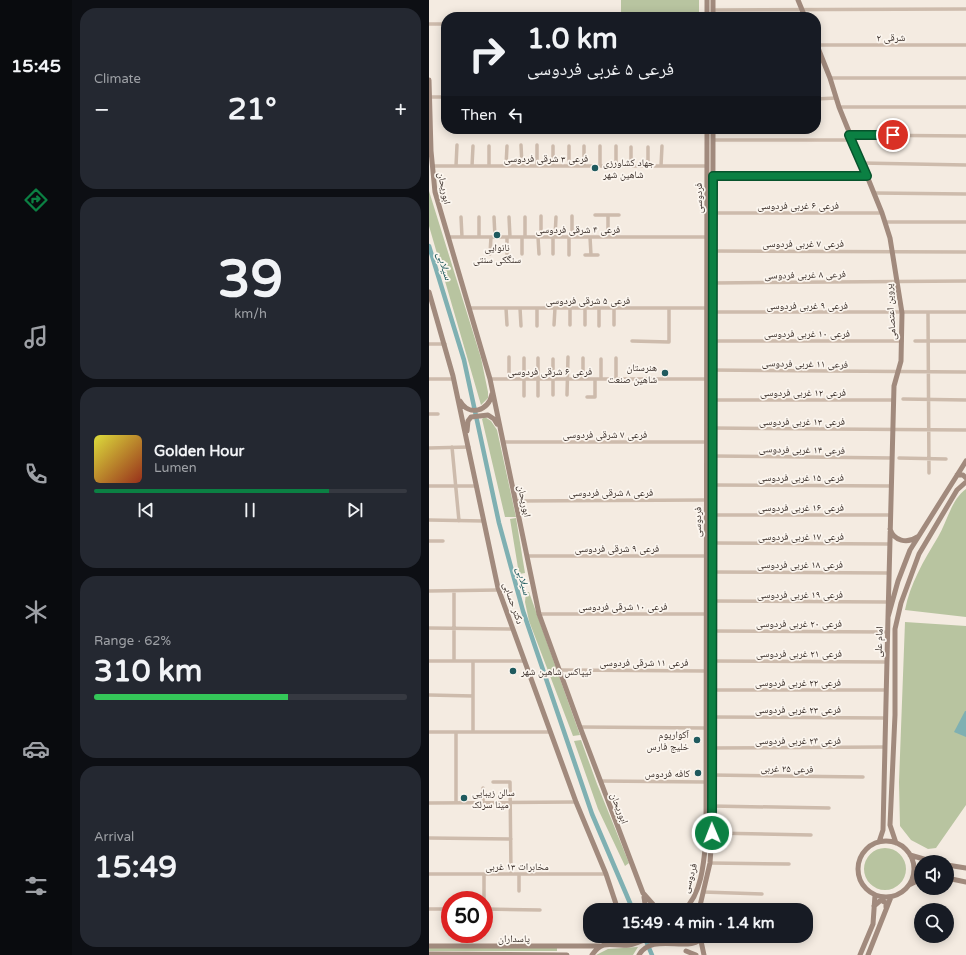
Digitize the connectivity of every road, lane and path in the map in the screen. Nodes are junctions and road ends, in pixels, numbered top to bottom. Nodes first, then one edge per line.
1 (707, 0) edge
2 (713, 0) edge
3 (798, 0) edge
4 (966, 9) edge
5 (713, 10) joint
6 (801, 10) junction
7 (707, 12) edge
8 (429, 24) edge
9 (441, 24) edge
10 (821, 44) edge
11 (966, 46) edge
12 (821, 59) edge
13 (830, 78) junction
14 (966, 78) edge
15 (429, 80) edge
16 (430, 97) edge
17 (441, 97) edge
18 (821, 98) edge
19 (836, 98) junction
20 (839, 107) junction
21 (966, 107) edge
22 (707, 134) edge
23 (713, 134) edge
24 (966, 136) edge
25 (850, 137) junction
26 (713, 140) junction
27 (457, 145) dead end
28 (521, 145) dead end
29 (537, 145) dead end
30 (473, 146) dead end
31 (489, 146) dead end
32 (507, 146) dead end
33 (553, 146) dead end
34 (569, 146) dead end
35 (584, 146) dead end
36 (600, 146) dead end
37 (616, 146) dead end
38 (661, 146) dead end
39 (631, 147) dead end
40 (648, 147) dead end
41 (861, 164) junction
42 (966, 165) edge
43 (432, 166) junction
44 (456, 166) junction
45 (472, 166) junction
46 (489, 166) junction
47 (506, 166) junction
48 (522, 166) junction
49 (537, 166) junction
50 (553, 166) junction
51 (569, 166) junction
52 (584, 166) junction
53 (599, 166) junction
54 (616, 166) junction
55 (631, 166) junction
56 (648, 166) junction
57 (661, 166) junction
58 (707, 166) junction
59 (713, 176) junction
60 (867, 176) junction
61 (874, 194) junction
62 (966, 194) edge
63 (713, 213) junction
64 (882, 214) junction
65 (595, 215) dead end
66 (608, 215) junction
67 (619, 215) dead end
68 (541, 216) dead end
69 (572, 216) dead end
70 (461, 217) dead end
71 (479, 217) dead end
72 (495, 217) dead end
73 (509, 217) dead end
74 (525, 217) dead end
75 (556, 217) dead end
76 (885, 222) junction
77 (966, 222) edge
78 (448, 237) junction
79 (462, 237) junction
80 (479, 237) junction
81 (493, 237) junction
82 (508, 237) junction
83 (524, 237) junction
84 (540, 237) junction
85 (554, 237) junction
86 (571, 237) junction
87 (590, 237) junction
88 (608, 237) junction
89 (707, 237) junction
90 (713, 251) junction
91 (893, 251) junction
92 (966, 252) edge
93 (490, 254) dead end
94 (507, 254) dead end
95 (522, 254) dead end
96 (539, 254) dead end
97 (553, 254) dead end
98 (569, 255) dead end
99 (585, 255) dead end
100 (591, 255) junction
101 (598, 255) dead end
102 (710, 268) junction
103 (897, 280) junction
104 (966, 281) edge
105 (713, 283) junction
106 (429, 292) edge
107 (431, 308) edge
108 (470, 308) junction
109 (506, 308) junction
110 (520, 308) junction
111 (537, 308) junction
112 (555, 308) junction
113 (570, 308) junction
114 (585, 308) junction
115 (599, 308) junction
116 (614, 308) junction
117 (669, 308) junction
118 (707, 308) junction
119 (712, 312) junction
120 (966, 312) edge
121 (902, 313) junction
122 (928, 313) junction
123 (507, 325) dead end
124 (554, 325) dead end
125 (570, 325) dead end
126 (585, 325) dead end
127 (614, 325) dead end
128 (521, 326) dead end
129 (537, 326) dead end
130 (599, 326) dead end
131 (902, 340) junction
132 (632, 341) dead end
133 (712, 341) junction
134 (915, 341) dead end
135 (928, 341) junction
136 (966, 341) edge
137 (429, 344) edge
138 (445, 344) junction
139 (509, 357) dead end
140 (568, 357) dead end
141 (524, 358) dead end
142 (538, 358) dead end
143 (583, 358) dead end
144 (616, 358) dead end
145 (553, 359) dead end
146 (601, 359) dead end
147 (712, 370) junction
148 (897, 372) junction
149 (928, 372) junction
150 (966, 372) edge
151 (429, 379) edge
152 (454, 379) junction
153 (490, 379) junction
154 (509, 379) junction
155 (525, 379) junction
156 (538, 379) junction
157 (553, 379) junction
158 (567, 379) junction
159 (583, 379) junction
160 (595, 379) junction
161 (601, 379) junction
162 (616, 379) junction
163 (707, 379) junction
164 (492, 389) junction
165 (553, 395) dead end
166 (567, 395) dead end
167 (457, 396) junction
168 (524, 396) dead end
169 (538, 396) dead end
170 (587, 397) dead end
171 (903, 399) dead end
172 (712, 400) junction
173 (893, 400) junction
174 (928, 400) junction
175 (966, 400) edge
176 (429, 414) edge
177 (438, 414) dead end
178 (500, 428) junction
179 (712, 428) junction
180 (892, 429) junction
181 (928, 429) junction
182 (966, 430) edge
183 (466, 437) junction
184 (503, 442) junction
185 (706, 442) junction
186 (429, 448) edge
187 (451, 448) junction
188 (469, 448) junction
189 (712, 456) junction
190 (892, 458) junction
191 (899, 458) dead end
192 (929, 459) junction
193 (946, 459) dead end
194 (966, 461) edge
195 (929, 473) dead end
196 (957, 475) junction
197 (966, 478) edge
198 (966, 482) edge
199 (712, 485) junction
200 (429, 486) edge
201 (456, 486) junction
202 (477, 486) junction
203 (891, 486) junction
204 (707, 500) junction
205 (516, 501) junction
206 (712, 515) junction
207 (890, 515) junction
208 (429, 520) edge
209 (459, 521) junction
210 (484, 521) junction
211 (889, 526) junction
212 (920, 535) junction
213 (429, 541) edge
214 (443, 541) dead end
215 (712, 543) junction
216 (889, 544) junction
217 (527, 556) junction
218 (706, 556) junction
219 (712, 572) junction
220 (888, 573) junction
221 (499, 590) junction
222 (429, 591) edge
223 (454, 591) junction
224 (712, 601) junction
225 (887, 602) junction
226 (539, 614) junction
227 (706, 614) junction
228 (888, 617) junction
229 (429, 628) edge
230 (454, 628) junction
231 (513, 629) junction
232 (712, 631) junction
233 (887, 632) junction
234 (709, 649) junction
235 (711, 660) junction
236 (429, 661) edge
237 (454, 661) junction
238 (473, 661) junction
239 (525, 661) junction
240 (886, 662) junction
241 (559, 670) junction
242 (706, 670) junction
243 (711, 690) junction
244 (885, 693) junction
245 (429, 695) edge
246 (894, 695) junction
247 (473, 696) junction
248 (885, 711) junction
249 (895, 715) junction
250 (711, 717) junction
251 (885, 718) junction
252 (580, 727) junction
253 (706, 728) junction
254 (429, 732) edge
255 (456, 732) junction
256 (473, 732) junction
257 (550, 732) junction
258 (885, 747) junction
259 (711, 748) junction
260 (711, 775) junction
261 (863, 776) dead end
262 (600, 781) junction
263 (493, 782) dead end
264 (706, 782) junction
265 (483, 788) dead end
266 (429, 802) edge
267 (456, 802) junction
268 (483, 802) junction
269 (510, 802) junction
270 (576, 802) junction
271 (711, 806) junction
272 (829, 808) dead end
273 (883, 830) junction
274 (709, 833) junction
275 (893, 833) junction
276 (811, 835) dead end
277 (429, 838) edge
278 (511, 839) junction
279 (879, 842) junction
280 (895, 843) junction
281 (910, 855) junction
282 (914, 856) edge
283 (710, 863) junction
284 (789, 864) dead end
285 (954, 866) edge
286 (966, 868) edge
287 (429, 874) edge
288 (484, 874) junction
289 (511, 874) junction
290 (519, 874) junction
291 (606, 874) junction
292 (954, 879) edge
293 (966, 882) edge
294 (914, 883) edge
295 (908, 886) junction
296 (484, 891) edge
297 (519, 891) dead end
298 (702, 892) junction
299 (643, 893) junction
300 (762, 894) dead end
301 (875, 895) junction
302 (891, 896) junction
303 (616, 903) edge
304 (645, 903) edge
305 (652, 903) edge
306 (690, 903) edge
307 (700, 903) edge
308 (874, 906) junction
309 (886, 908) junction
310 (429, 909) edge
311 (441, 909) edge
312 (493, 909) edge
313 (540, 910) dead end
314 (637, 943) edge
315 (698, 943) edge
316 (702, 943) edge
317 (606, 944) joint
318 (429, 946) edge
319 (600, 946) junction
320 (683, 950) junction
321 (639, 953) edge
322 (429, 954) edge
323 (567, 955) edge
324 (592, 955) edge
325 (696, 955) edge
326 (704, 955) edge
327 (860, 955) edge
328 (868, 955) edge

1 - 7 main road
2 - 5 main road
3 - 6 main road
4 - 6 street
5 - 6 street
8 - 9 street
10 - 11 street, ۲ شرقی
12 - 13 main road, پروین اعتصامی
13 - 14 street
13 - 19 main road, پروین اعتصامی
15 - 16 main road, ابوریحان
16 - 17 street
16 - 43 main road, ابوریحان
18 - 19 street
19 - 20 main road, پروین اعتصامی
20 - 21 street
20 - 25 main road, پروین اعتصامی
22 - 58 main road, فردوسی
23 - 26 main road, فردوسی
24 - 25 street
25 - 26 street
25 - 41 main road, پروین اعتصامی
26 - 59 main road, فردوسی
27 - 44 street
28 - 48 street
29 - 49 street
30 - 45 street
31 - 46 street
32 - 47 street
33 - 50 street
34 - 51 street
35 - 52 street
36 - 53 street
37 - 54 street
38 - 57 street
39 - 55 street
40 - 56 street
41 - 42 street
41 - 60 main road, پروین اعتصامی
43 - 44 street, فرعی ۳ شرقی فردوسی
43 - 78 main road, ابوریحان
44 - 45 street, فرعی ۳ شرقی فردوسی
45 - 46 street, فرعی ۳ شرقی فردوسی
46 - 47 street, فرعی ۳ شرقی فردوسی
47 - 48 street, فرعی ۳ شرقی فردوسی
48 - 49 street, فرعی ۳ شرقی فردوسی
49 - 50 street, فرعی ۳ شرقی فردوسی
50 - 51 street, فرعی ۳ شرقی فردوسی
51 - 52 street, فرعی ۳ شرقی فردوسی
52 - 53 street, فرعی ۳ شرقی فردوسی
53 - 54 street, فرعی ۳ شرقی فردوسی
54 - 55 street, فرعی ۳ شرقی فردوسی
55 - 56 street, فرعی ۳ شرقی فردوسی
56 - 57 street, فرعی ۳ شرقی فردوسی
57 - 58 street, فرعی ۳ شرقی فردوسی
58 - 89 main road, فردوسی
59 - 60 street
59 - 63 main road, فردوسی
60 - 61 main road, پروین اعتصامی
61 - 62 street
61 - 64 main road, پروین اعتصامی
63 - 64 street, فرعی ۶ غربی فردوسی
63 - 90 main road, فردوسی
64 - 76 main road, پروین اعتصامی
65 - 66 street
66 - 67 street
66 - 88 street
68 - 84 street
69 - 86 street
70 - 79 street
71 - 80 street
72 - 81 street
73 - 82 street
74 - 83 street
75 - 85 street
76 - 77 street
76 - 91 main road, پروین اعتصامی
78 - 79 street, فرعی ۴ شرقی فردوسی
78 - 108 main road, ابوریحان
79 - 80 street, فرعی ۴ شرقی فردوسی
80 - 81 street, فرعی ۴ شرقی فردوسی
81 - 82 street, فرعی ۴ شرقی فردوسی
81 - 93 street
82 - 83 street, فرعی ۴ شرقی فردوسی
82 - 94 street
83 - 84 street, فرعی ۴ شرقی فردوسی
83 - 95 street
84 - 85 street, فرعی ۴ شرقی فردوسی
84 - 96 street
85 - 86 street, فرعی ۴ شرقی فردوسی
85 - 97 street
86 - 87 street, فرعی ۴ شرقی فردوسی
86 - 98 street
87 - 88 street, فرعی ۴ شرقی فردوسی
87 - 100 street
88 - 89 street, فرعی ۴ شرقی فردوسی
89 - 102 main road, فردوسی
90 - 91 street, فرعی ۷ غربی فردوسی
90 - 102 main road, فردوسی
91 - 92 street, فرعی ۷ غربی فردوسی
91 - 103 main road, پروین اعتصامی
99 - 100 street
100 - 101 street
102 - 105 main road, فردوسی
102 - 118 main road, فردوسی
103 - 104 street, فرعی ۸ غربی فردوسی
103 - 105 street, فرعی ۸ غربی فردوسی
103 - 121 main road, پروین اعتصامی
105 - 119 main road, فردوسی
106 - 107 main road, دکتر حسابی
107 - 138 main road, دکتر حسابی
108 - 109 street, فرعی ۵ شرقی فردوسی
108 - 153 main road, ابوریحان
109 - 110 street, فرعی ۵ شرقی فردوسی
109 - 123 street
110 - 111 street, فرعی ۵ شرقی فردوسی
110 - 128 street
111 - 112 street, فرعی ۵ شرقی فردوسی
111 - 129 street
112 - 113 street, فرعی ۵ شرقی فردوسی
112 - 124 street
113 - 114 street, فرعی ۵ شرقی فردوسی
113 - 125 street
114 - 115 street, فرعی ۵ شرقی فردوسی
114 - 126 street
115 - 116 street, فرعی ۵ شرقی فردوسی
115 - 130 street
116 - 117 street, فرعی ۵ شرقی فردوسی
116 - 127 street
117 - 118 street, فرعی ۵ شرقی فردوسی
117 - 132 street
118 - 163 main road, فردوسی
119 - 121 street, فرعی ۹ غربی فردوسی
119 - 133 main road, فردوسی
120 - 122 street, فرعی ۹ غربی فردوسی
121 - 122 street, فرعی ۹ غربی فردوسی
121 - 131 main road, پروین اعتصامی
122 - 135 street
131 - 133 street, فرعی ۱۰ غربی فردوسی
131 - 148 main road, پروین اعتصامی
133 - 147 main road, فردوسی
134 - 135 street
135 - 136 street
135 - 149 street
137 - 138 street
138 - 152 main road, دکتر حسابی
139 - 154 street
140 - 158 street
141 - 155 street
142 - 156 street
143 - 159 street
144 - 162 street
145 - 157 street
146 - 161 street
147 - 148 street, فرعی ۱۱ غربی فردوسی
147 - 172 main road, فردوسی
148 - 149 street, فرعی ۱۱ غربی فردوسی
148 - 173 main road, پروین اعتصامی
149 - 150 street, فرعی ۱۱ غربی فردوسی
149 - 174 street
151 - 152 street
152 - 167 main road, دکتر حسابی
153 - 154 street, فرعی ۶ شرقی فردوسی
153 - 164 main road, ابوریحان
154 - 155 street, فرعی ۶ شرقی فردوسی
155 - 156 street, فرعی ۶ شرقی فردوسی
155 - 168 street
156 - 157 street, فرعی ۶ شرقی فردوسی
156 - 169 street
157 - 158 street, فرعی ۶ شرقی فردوسی
157 - 165 street
158 - 159 street, فرعی ۶ شرقی فردوسی
158 - 166 street
159 - 160 street, فرعی ۶ شرقی فردوسی
160 - 161 street, فرعی ۶ شرقی فردوسی
160 - 170 street
161 - 162 street, فرعی ۶ شرقی فردوسی
162 - 163 street, فرعی ۶ شرقی فردوسی
163 - 185 main road, فردوسی
164 - 167 main road
164 - 178 main road, ابوریحان
167 - 183 main road, دکتر حسابی
171 - 174 street
172 - 173 street, فرعی ۱۲ غربی فردوسی
172 - 179 main road, فردوسی
173 - 180 main road, پروین اعتصامی
174 - 175 street
174 - 181 street
176 - 177 street
178 - 183 main road
178 - 184 main road, ابوریحان
179 - 180 street, فرعی ۱۳ غربی فردوسی
179 - 189 main road, فردوسی
180 - 181 street, فرعی ۱۳ غربی فردوسی
180 - 190 main road, پروین اعتصامی
181 - 182 street, فرعی ۱۳ غربی فردوسی
181 - 192 street
183 - 188 main road, دکتر حسابی
184 - 185 street, فرعی ۷ شرقی فردوسی
184 - 205 main road, ابوریحان
185 - 204 main road, فردوسی
186 - 187 street
187 - 188 street
187 - 201 street
188 - 202 main road, دکتر حسابی
189 - 190 street, فرعی ۱۴ غربی فردوسی
189 - 199 main road, فردوسی
190 - 203 main road, پروین اعتصامی
191 - 192 street
192 - 193 street
192 - 195 street
194 - 196 main road, امام علی
196 - 197 main road
196 - 212 main road, امام علی
198 - 246 main road, امام علی
199 - 203 street, فرعی ۱۵ غربی فردوسی
199 - 206 main road, فردوسی
200 - 201 street
201 - 202 street
201 - 209 street
202 - 210 main road, دکتر حسابی
203 - 207 main road, پروین اعتصامی
204 - 205 street, فرعی ۸ شرقی فردوسی
204 - 218 main road, فردوسی
205 - 217 main road, ابوریحان
206 - 207 street, فرعی ۱۶ غربی فردوسی
206 - 215 main road, فردوسی
207 - 211 main road, پروین اعتصامی
208 - 209 street
209 - 210 street
210 - 221 main road, دکتر حسابی
211 - 212 main road
211 - 216 main road, پروین اعتصامی
212 - 228 main road, امام علی
213 - 214 street
215 - 216 street, فرعی ۱۷ غربی فردوسی
215 - 219 main road, فردوسی
216 - 220 main road, پروین اعتصامی
217 - 218 street, فرعی ۹ شرقی فردوسی
217 - 226 main road, ابوریحان
218 - 227 main road, فردوسی
219 - 220 street, فرعی ۱۸ غربی فردوسی
219 - 224 main road, فردوسی
220 - 225 main road, پروین اعتصامی
221 - 223 street
221 - 231 main road, دکتر حسابی
222 - 223 street
223 - 230 street
224 - 225 street, فرعی ۱۹ غربی فردوسی
224 - 232 main road, فردوسی
225 - 228 main road, پروین اعتصامی
226 - 227 street, فرعی ۱۰ شرقی فردوسی
226 - 241 main road, ابوریحان
227 - 234 main road, فردوسی
228 - 233 main road, امام علی
229 - 230 street
230 - 231 street
230 - 237 street
231 - 239 main road, دکتر حسابی
232 - 233 street, فرعی ۲۰ غربی فردوسی
232 - 234 main road, فردوسی
233 - 240 main road, امام علی
234 - 235 main road, فردوسی
234 - 242 main road, فردوسی
235 - 240 street, فرعی ۲۱ غربی فردوسی
235 - 243 main road, فردوسی
236 - 237 street
237 - 238 street
238 - 239 street
238 - 247 street
239 - 257 main road, دکتر حسابی
240 - 244 main road, امام علی
241 - 242 street, فرعی ۱۱ شرقی فردوسی
241 - 252 main road, ابوریحان
242 - 253 main road, فردوسی
243 - 244 street, فرعی ۲۲ غربی فردوسی
243 - 250 main road, فردوسی
244 - 246 main road
244 - 248 main road, امام علی
245 - 247 street
246 - 249 main road, امام علی
247 - 256 street
248 - 249 main road
248 - 251 main road, امام علی
249 - 275 main road, امام علی
250 - 251 street, فرعی ۲۳ غربی فردوسی
250 - 259 main road, فردوسی
251 - 258 main road, امام علی
252 - 253 street
252 - 262 main road, ابوریحان
253 - 264 main road, فردوسی
254 - 255 street
255 - 256 street
255 - 267 street
256 - 257 street
257 - 270 main road, دکتر حسابی
258 - 259 street, فرعی ۲۴ غربی فردوسی
258 - 273 main road, امام علی
259 - 260 main road, فردوسی
260 - 261 street, فرعی ۲۵ غربی
260 - 271 main road, فردوسی
262 - 264 street
262 - 299 main road, ابوریحان
263 - 269 street
264 - 274 main road, فردوسی
265 - 268 street
266 - 267 street
267 - 268 street
268 - 269 street
269 - 270 street
269 - 278 street
270 - 291 main road, دکتر حسابی
271 - 272 street
271 - 274 main road, فردوسی
273 - 275 main road
273 - 279 main road, امام علی
274 - 276 street
274 - 283 main road, فردوسی
274 - 306 main road, فردوسی
275 - 280 main road, امام علی
277 - 278 street
278 - 289 street
279 - 280 main road
279 - 301 main road
280 - 281 main road
281 - 282 main road
281 - 295 main road
283 - 284 street
283 - 298 main road, فردوسی
285 - 286 main road
287 - 288 street, مخابرات ۱۳ غربی
288 - 289 street, مخابرات ۱۳ غربی
288 - 296 street
289 - 290 street, مخابرات ۱۳ غربی
290 - 291 street, مخابرات ۱۳ غربی
290 - 297 street
291 - 303 main road, دکتر حسابی
292 - 293 main road
294 - 295 main road
295 - 302 main road
298 - 300 street
298 - 307 main road, فردوسی
299 - 304 main road
299 - 305 main road, ابوریحان
301 - 302 main road
301 - 308 main road
302 - 309 main road
308 - 309 main road
308 - 327 main road
309 - 328 main road
310 - 311 street
312 - 313 street
314 - 317 main road
315 - 320 main road
316 - 326 main road
317 - 319 main road
318 - 319 main road, پاسداران
319 - 324 main road
320 - 321 main road
320 - 325 main road
322 - 323 main road, پاسداران

